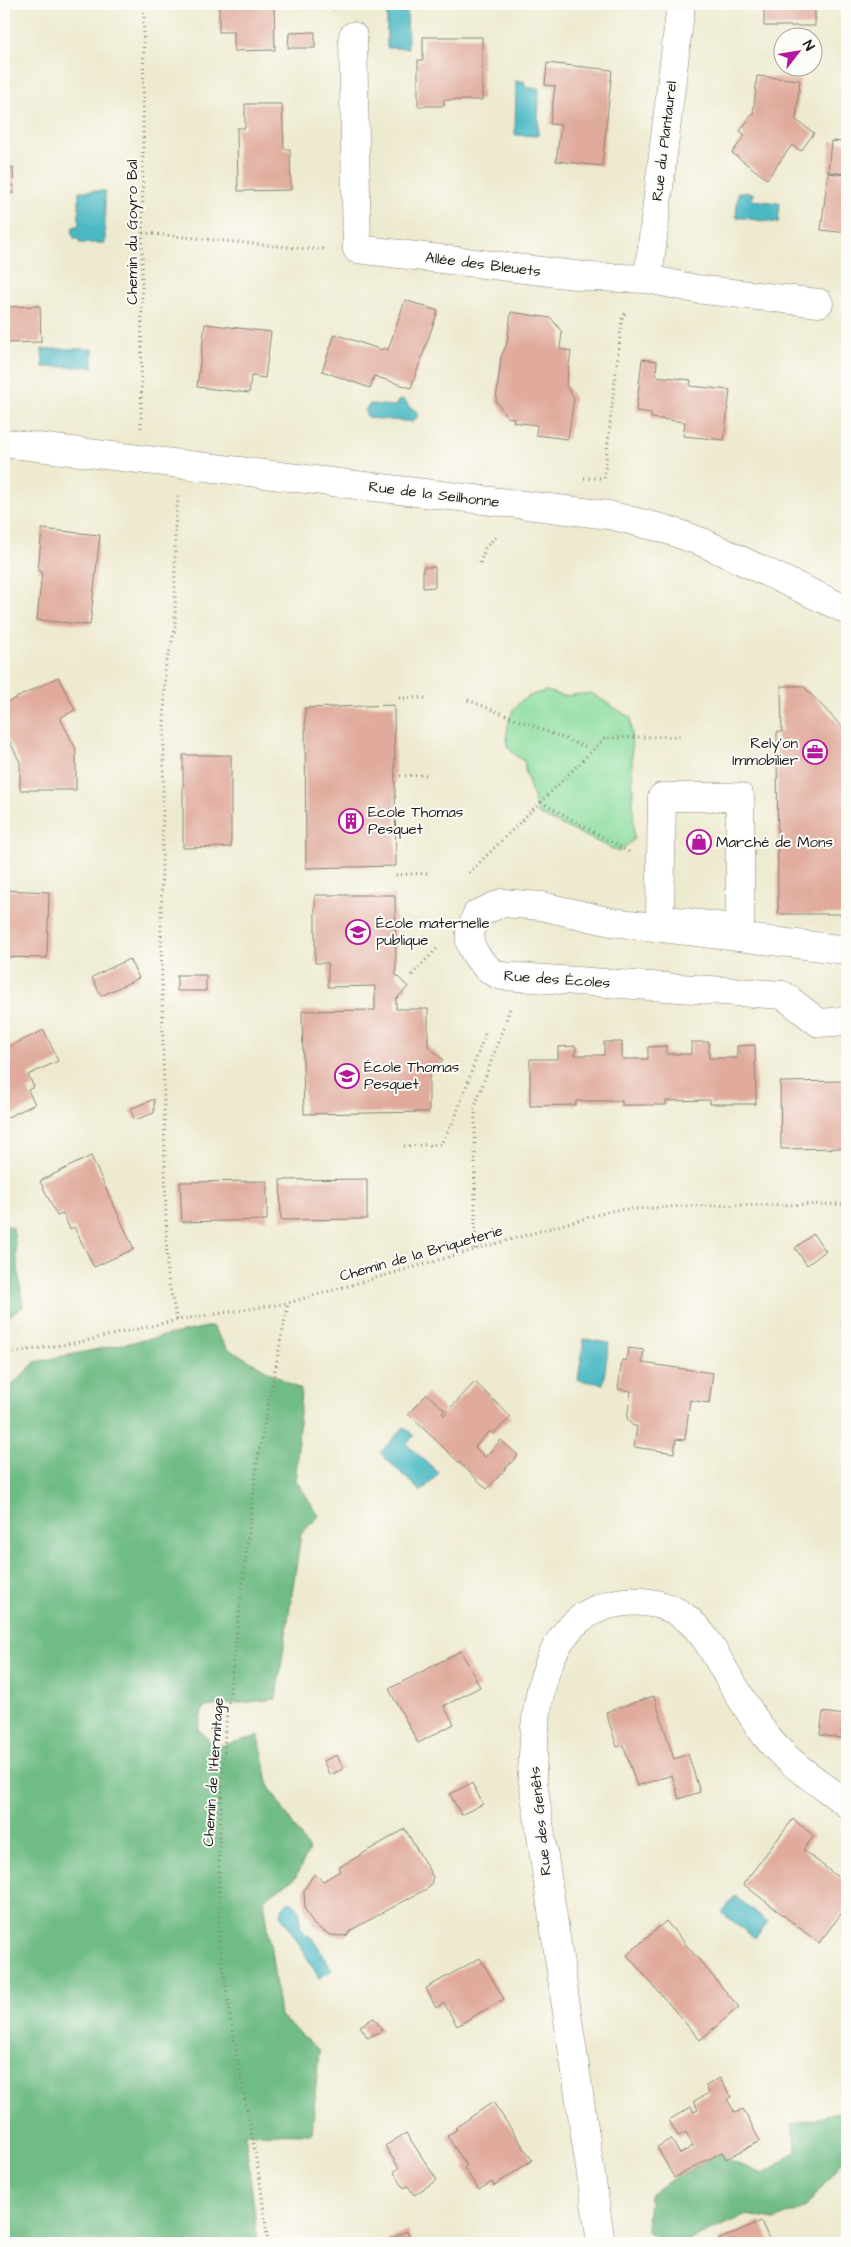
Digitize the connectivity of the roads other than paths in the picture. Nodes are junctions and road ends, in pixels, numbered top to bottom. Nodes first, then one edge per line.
1 (681, 4) edge
2 (353, 36) dead end
3 (648, 279) junction
4 (819, 303) dead end
5 (4, 443) edge
6 (847, 610) edge
7 (661, 852) joint
8 (847, 950) edge
9 (847, 1021) edge
10 (847, 1804) edge
11 (601, 2243) edge

1 - 3 street, Rue du Plantaurel
2 - 3 street, Allée des Bleuets
3 - 4 street, Allée des Bleuets
5 - 6 street, Rue de la Seilhonne
7 - 7 street
8 - 9 street, Rue des Écoles
10 - 11 street, Rue des Genêts

